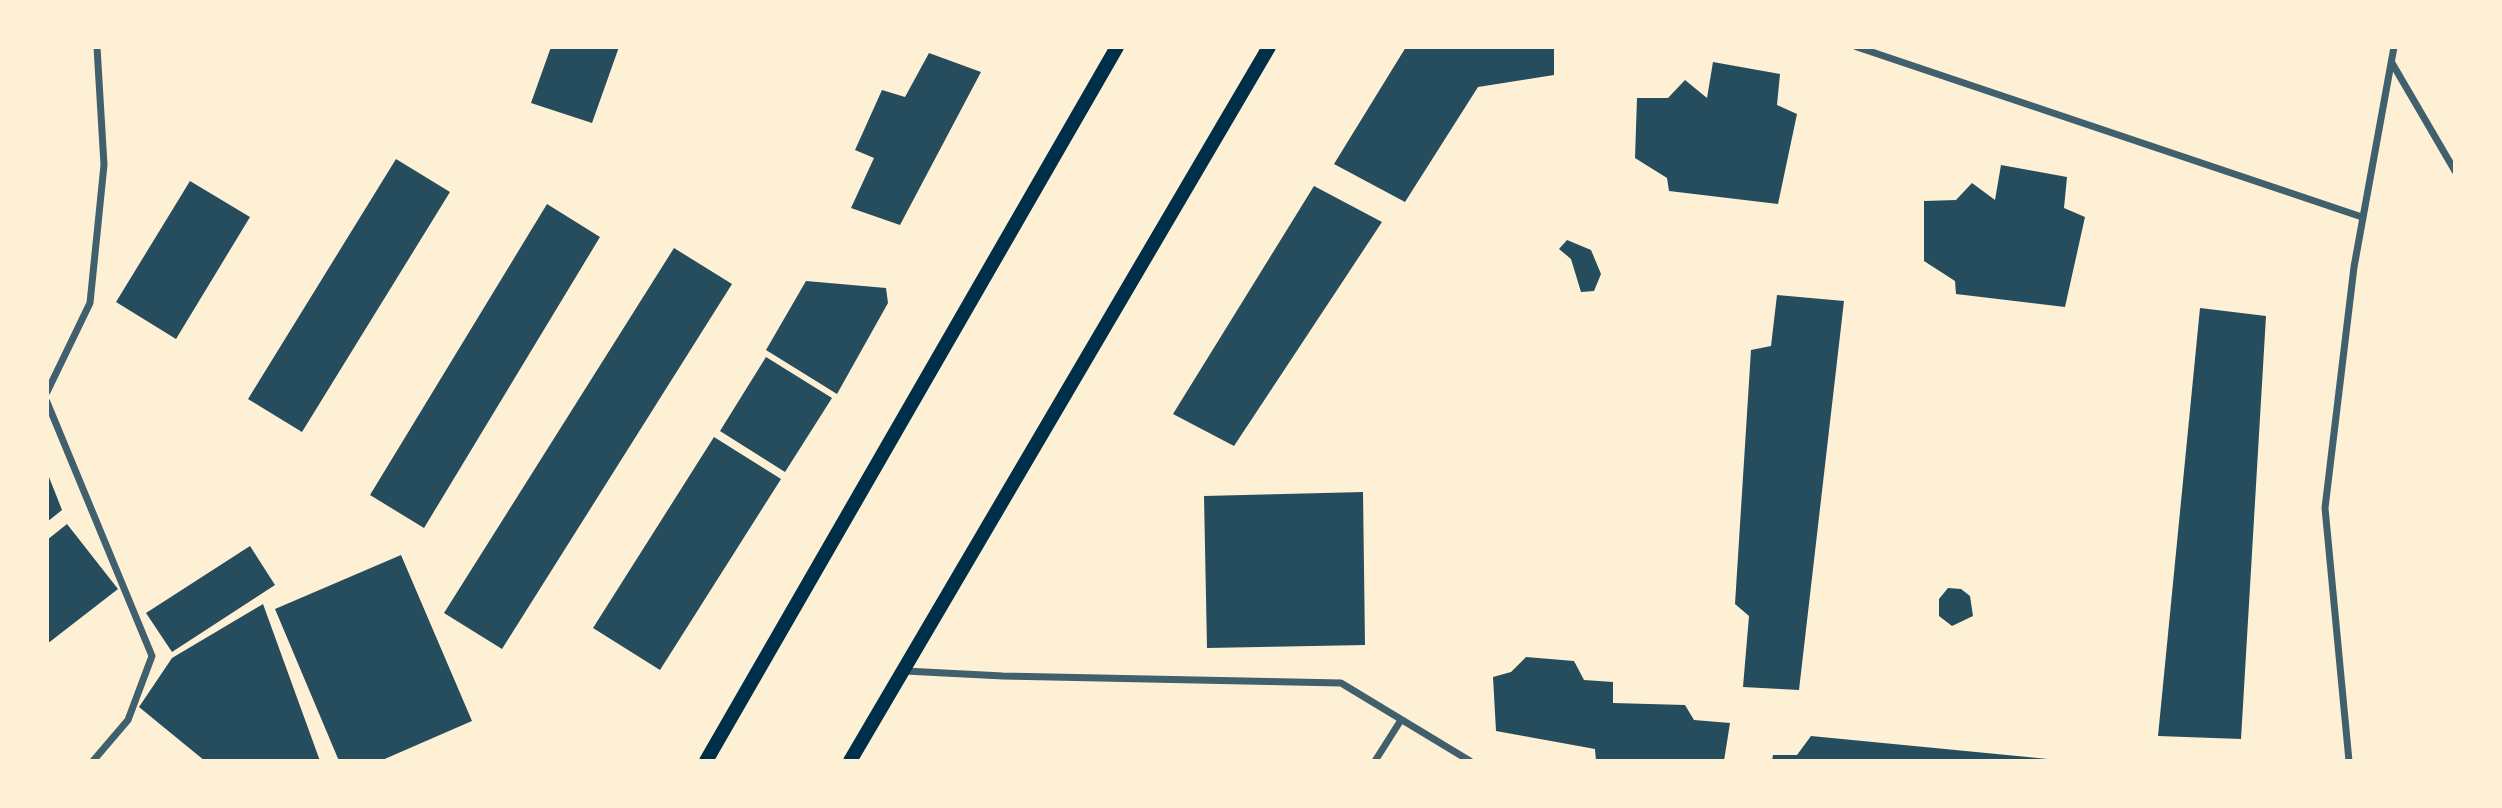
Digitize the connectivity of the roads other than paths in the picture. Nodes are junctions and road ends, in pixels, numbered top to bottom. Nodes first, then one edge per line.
1 (97, 47) edge
2 (1117, 47) edge
3 (1269, 47) edge
4 (1857, 47) edge
5 (2394, 47) edge
6 (2392, 62) junction
7 (2455, 171) edge
8 (2362, 217) junction
9 (47, 391) edge
10 (47, 402) edge
11 (905, 671) junction
12 (1401, 720) junction
13 (93, 761) edge
14 (706, 761) edge
15 (850, 761) edge
16 (1375, 761) edge
17 (1470, 761) edge
18 (2349, 761) edge

1 - 9 street
2 - 14 main road
3 - 11 main road
4 - 8 street
5 - 6 street
6 - 7 street
6 - 8 street
8 - 18 street
10 - 13 street
11 - 12 street
11 - 15 main road
12 - 16 street
12 - 17 street

